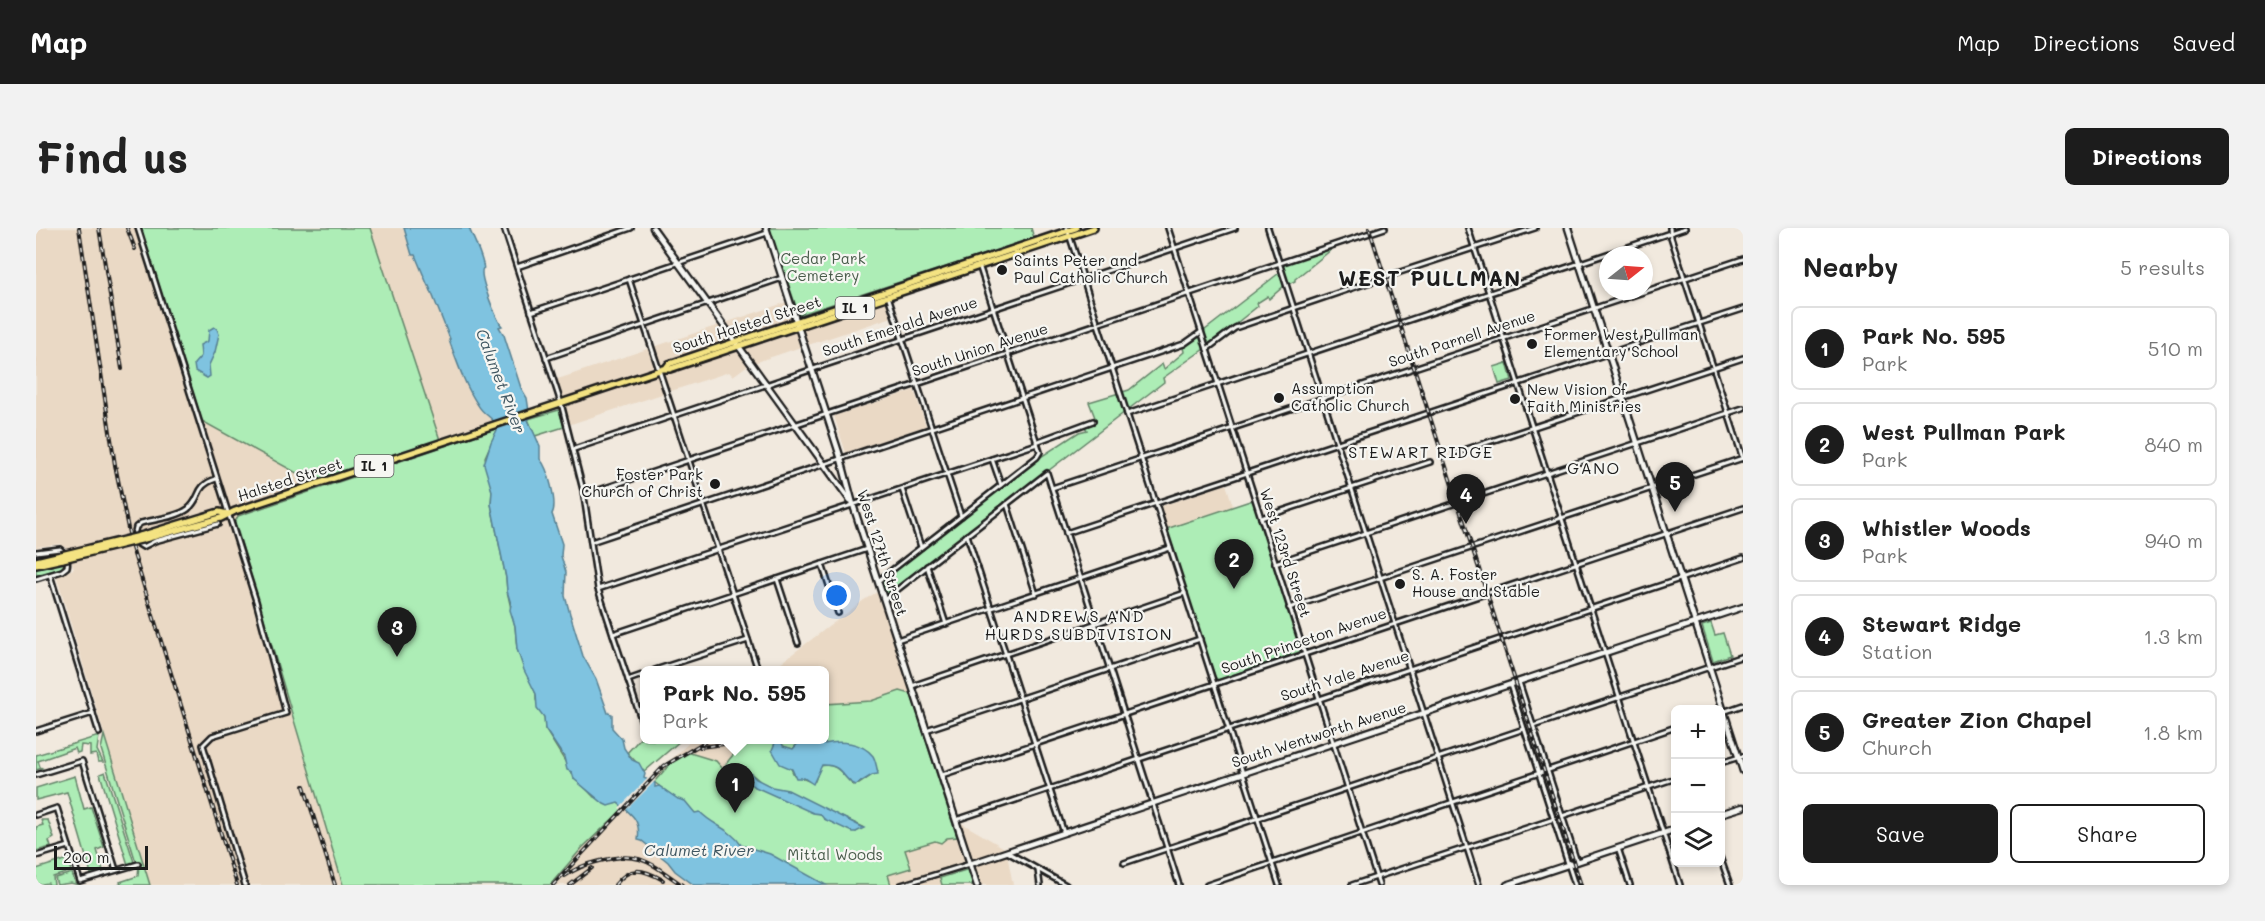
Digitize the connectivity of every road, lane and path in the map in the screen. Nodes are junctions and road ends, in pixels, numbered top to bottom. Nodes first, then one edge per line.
1 (138, 228) edge
2 (504, 228) edge
3 (632, 228) edge
4 (653, 228) edge
5 (1076, 228) edge
6 (1094, 228) edge
7 (1168, 228) edge
8 (1235, 228) edge
9 (1268, 228) edge
10 (1384, 228) edge
11 (1468, 228) edge
12 (1534, 228) edge
13 (1568, 228) edge
14 (1685, 228) edge
15 (766, 230) edge
16 (1671, 230) edge
17 (1068, 232) edge
18 (1174, 248) junction
19 (1475, 248) junction
20 (1743, 259) edge
21 (678, 263) junction
22 (1279, 263) junction
23 (1580, 263) junction
24 (978, 264) junction
25 (517, 267) junction
26 (1388, 276) dead end
27 (782, 278) junction
28 (1083, 278) junction
29 (1383, 278) dead end
30 (1684, 278) junction
31 (629, 279) junction
32 (888, 293) junction
33 (1188, 293) junction
34 (1489, 293) junction
35 (707, 303) junction
36 (1294, 308) junction
37 (1594, 308) junction
38 (993, 309) junction
39 (1743, 309) edge
40 (531, 312) junction
41 (1098, 323) junction
42 (1699, 323) junction
43 (797, 324) junction
44 (644, 325) junction
45 (1201, 332) junction
46 (1504, 338) junction
47 (903, 339) junction
48 (737, 345) junction
49 (1206, 349) junction
50 (1008, 353) junction
51 (1308, 353) junction
52 (1608, 353) junction
53 (546, 358) junction
54 (1743, 358) edge
55 (1112, 368) junction
56 (1714, 368) junction
57 (812, 369) junction
58 (659, 370) junction
59 (917, 383) junction
60 (1217, 383) junction
61 (1518, 383) junction
62 (766, 384) junction
63 (1322, 398) junction
64 (1623, 398) junction
65 (1022, 399) junction
66 (561, 403) junction
67 (1743, 408) edge
68 (1728, 413) junction
69 (826, 414) junction
70 (1127, 414) junction
71 (674, 415) junction
72 (1093, 421) dead end
73 (497, 424) joint
74 (795, 424) junction
75 (1533, 428) junction
76 (932, 429) junction
77 (1232, 429) junction
78 (1037, 443) junction
79 (1337, 443) junction
80 (1638, 443) junction
81 (574, 449) junction
82 (1455, 453) dead end
83 (1743, 458) edge
84 (841, 459) junction
85 (992, 459) junction
86 (1142, 459) junction
87 (688, 460) junction
88 (1430, 462) dead end
89 (825, 464) junction
90 (1246, 473) junction
91 (1547, 473) junction
92 (947, 474) junction
93 (216, 479) junction
94 (1001, 485) junction
95 (1052, 488) junction
96 (1351, 488) junction
97 (1652, 488) junction
98 (902, 489) junction
99 (584, 495) junction
100 (1156, 503) junction
101 (703, 504) junction
102 (1007, 504) junction
103 (852, 505) junction
104 (1743, 508) edge
105 (228, 513) junction
106 (961, 516) junction
107 (1261, 518) junction
108 (1562, 518) junction
109 (218, 524) dead end
110 (1066, 533) junction
111 (1366, 533) junction
112 (1666, 533) junction
113 (967, 535) junction
114 (591, 542) junction
115 (921, 547) junction
116 (1170, 548) junction
117 (718, 549) junction
118 (867, 549) junction
119 (36, 552) edge
120 (1743, 558) edge
121 (36, 563) edge
122 (1275, 563) junction
123 (1576, 563) junction
124 (822, 564) junction
125 (927, 566) junction
126 (50, 574) junction
127 (1081, 578) junction
128 (1380, 578) junction
129 (1681, 578) junction
130 (36, 579) edge
131 (777, 579) junction
132 (878, 581) junction
133 (598, 589) junction
134 (733, 594) junction
135 (1036, 594) junction
136 (1185, 594) junction
137 (884, 600) junction
138 (1743, 607) edge
139 (1289, 608) junction
140 (1591, 608) junction
141 (991, 609) junction
142 (838, 614) dead end
143 (1395, 623) junction
144 (1695, 623) junction
145 (946, 624) junction
146 (1096, 624) junction
147 (613, 634) junction
148 (1200, 639) junction
149 (748, 640) junction
150 (897, 640) junction
151 (798, 643) dead end
152 (1304, 653) junction
153 (1605, 653) junction
154 (1006, 654) junction
155 (1743, 656) edge
156 (667, 666) edge
157 (757, 666) edge
158 (1710, 667) junction
159 (1409, 668) junction
160 (1110, 669) junction
161 (640, 676) edge
162 (628, 680) junction
163 (1519, 682) junction
164 (1214, 684) junction
165 (1510, 685) junction
166 (912, 686) junction
167 (1619, 697) junction
168 (1318, 698) junction
169 (1020, 699) junction
170 (1720, 705) edge
171 (1743, 705) edge
172 (1725, 711) edge
173 (93, 713) junction
174 (1125, 713) junction
175 (1424, 713) junction
176 (640, 714) edge
177 (1725, 719) edge
178 (1533, 726) junction
179 (1228, 728) junction
180 (1524, 729) junction
181 (1671, 729) edge
182 (926, 730) junction
183 (36, 731) edge
184 (99, 733) dead end
185 (1634, 742) junction
186 (1035, 743) junction
187 (1333, 743) junction
188 (1741, 756) edge
189 (1438, 758) junction
190 (1139, 759) junction
191 (1725, 761) edge
192 (1548, 771) junction
193 (1743, 771) edge
194 (1243, 773) junction
195 (1539, 774) junction
196 (36, 775) edge
197 (941, 775) junction
198 (1671, 780) edge
199 (1648, 787) junction
200 (1348, 788) junction
201 (1050, 789) junction
202 (1153, 803) junction
203 (1452, 803) junction
204 (1743, 807) edge
205 (1723, 813) edge
206 (36, 815) edge
207 (1562, 816) junction
208 (1257, 818) junction
209 (1554, 819) junction
210 (956, 820) junction
211 (1671, 831) edge
212 (1064, 833) junction
213 (1362, 833) junction
214 (1663, 833) junction
215 (69, 846) junction
216 (1168, 848) junction
217 (1467, 848) junction
218 (1618, 848) junction
219 (1007, 852) junction
220 (36, 856) edge
221 (1576, 862) junction
222 (1124, 863) dead end
223 (1272, 863) junction
224 (138, 864) dead end
225 (970, 864) junction
226 (1568, 864) junction
227 (1724, 867) edge
228 (116, 870) junction
229 (1038, 870) junction
230 (1376, 878) junction
231 (245, 885) edge
232 (902, 885) edge
233 (977, 885) edge
234 (1040, 885) edge
235 (1066, 885) edge
236 (1179, 885) edge
237 (1207, 885) edge
238 (1279, 885) edge
239 (1352, 885) edge
240 (1379, 885) edge
241 (1479, 885) edge
242 (1507, 885) edge
243 (1575, 885) edge
244 (1630, 885) edge
245 (1680, 885) edge
246 (1730, 885) edge

1 - 93 street
2 - 25 street
3 - 25 street
4 - 21 street
5 - 17 main road, South Halsted Street / IL 1
6 - 17 main road, South Halsted Street / IL 1
7 - 18 street, West 123rd Street
8 - 18 street, South Emerald Avenue
9 - 22 street
10 - 22 street, South Union Avenue
11 - 19 street
12 - 19 street
13 - 23 street
14 - 16 street
15 - 21 street
15 - 27 street, West 127th Street
16 - 23 street
16 - 30 street
17 - 24 main road, South Halsted Street / IL 1
17 - 28 street
18 - 28 street, South Emerald Avenue
18 - 33 street, West 123rd Street
19 - 26 street
19 - 34 street
20 - 30 street, South Parnell Avenue
21 - 31 street
21 - 35 street
22 - 33 street, South Union Avenue
22 - 36 street
23 - 34 street
23 - 37 street
24 - 32 main road, South Halsted Street / IL 1
24 - 38 street
25 - 40 street
27 - 35 street
27 - 43 street, West 127th Street
28 - 38 street, South Emerald Avenue
28 - 41 street
29 - 36 street
30 - 37 street, South Parnell Avenue
30 - 42 street
31 - 40 street
31 - 44 street
32 - 43 main road, South Halsted Street / IL 1
32 - 47 street
33 - 41 street, South Union Avenue
33 - 45 street, West 123rd Street
34 - 46 street
34 - 51 street
35 - 44 street
35 - 48 street
36 - 49 street
36 - 51 street
37 - 46 street, South Parnell Avenue
37 - 52 street
38 - 47 street, South Emerald Avenue
38 - 50 street
39 - 42 street
40 - 53 street
41 - 50 street, South Union Avenue
41 - 55 street
42 - 52 street
42 - 56 street
43 - 48 main road, South Halsted Street / IL 1
43 - 57 street, West 127th Street
44 - 53 street
44 - 58 street
45 - 49 street, West 123rd Street
45 - 55 street
46 - 61 street
46 - 63 street, South Parnell Avenue
47 - 57 street, South Emerald Avenue
47 - 59 street
48 - 58 main road, South Halsted Street / IL 1
48 - 62 street
49 - 60 street, West 123rd Street
50 - 59 street, South Union Avenue
50 - 65 street
51 - 60 street
51 - 63 street
52 - 61 street
52 - 64 street
53 - 66 street
54 - 56 street
55 - 65 street
55 - 70 street
56 - 64 street
56 - 68 street
57 - 62 street, South Emerald Avenue
57 - 69 street, West 127th Street
58 - 66 main road, South Halsted Street / IL 1
58 - 71 street
59 - 69 street, South Union Avenue
59 - 76 street
60 - 70 street
60 - 77 street, West 123rd Street
61 - 75 street
61 - 79 street
62 - 71 street, South Emerald Avenue
62 - 74 street
63 - 77 street, South Parnell Avenue
63 - 79 street
64 - 75 street
64 - 80 street
65 - 76 street
65 - 78 street
66 - 73 main road, South Halsted Street / IL 1
66 - 81 street
67 - 68 street
68 - 80 street
68 - 83 street
69 - 74 street, South Union Avenue
69 - 84 street, West 127th Street
70 - 86 street
71 - 81 street, South Emerald Avenue
71 - 87 street
72 - 78 street
73 - 105 main road, Halsted Street / IL 1
74 - 87 street, South Union Avenue
74 - 89 street
75 - 82 street
75 - 91 street
76 - 84 street
76 - 92 street
77 - 86 street, South Parnell Avenue
77 - 90 street, West 123rd Street
78 - 85 street
78 - 94 street
79 - 90 street
79 - 96 street
80 - 91 street
80 - 97 street
81 - 99 street
83 - 97 street
84 - 89 street
84 - 103 street, West 127th Street
85 - 92 street
85 - 94 street
86 - 95 street, South Parnell Avenue
86 - 100 street
87 - 99 street, South Union Avenue
87 - 101 street
88 - 96 street
89 - 101 street
89 - 103 street
90 - 100 street
90 - 107 street, West 123rd Street
91 - 108 street
91 - 111 street
92 - 98 street
92 - 106 street
93 - 105 street
93 - 109 street
94 - 106 street
95 - 102 street
95 - 110 street
96 - 107 street
96 - 111 street
97 - 108 street
97 - 112 street
98 - 103 street
98 - 115 street
99 - 114 street
100 - 110 street
100 - 116 street
101 - 114 street
101 - 117 street
102 - 113 street
102 - 135 street
103 - 117 street
103 - 118 street, West 127th Street
104 - 112 street, South Princeton Avenue
105 - 121 main road, Halsted Street / IL 1, bridge
105 - 231 street
106 - 115 street
107 - 122 street, West 123rd Street
108 - 123 street
108 - 128 street
110 - 127 street
111 - 122 street
111 - 128 street
112 - 123 street, South Princeton Avenue
112 - 129 street
113 - 125 street
113 - 141 street
114 - 133 street
115 - 132 street
116 - 127 street
116 - 136 street
117 - 133 street
117 - 134 street
118 - 124 street
118 - 132 street, West 127th Street
119 - 126 street
120 - 129 street, South Yale Avenue
122 - 139 street, West 123rd Street
123 - 140 street
123 - 143 street, South Princeton Avenue
124 - 131 street
124 - 142 street
125 - 137 street
125 - 145 street
126 - 130 street
126 - 173 street
127 - 135 street
127 - 146 street
128 - 139 street
128 - 143 street
129 - 140 street, South Yale Avenue
129 - 144 street
131 - 134 street
131 - 151 street
132 - 137 street, West 127th Street
133 - 147 street
134 - 147 street
134 - 149 street
135 - 141 street
136 - 146 street
136 - 148 street
137 - 150 street, West 127th Street
138 - 144 street, South Wentworth Avenue
139 - 152 street, West 123rd Street
140 - 153 street
140 - 159 street, South Yale Avenue
141 - 145 street
141 - 154 street
143 - 152 street, South Princeton Avenue
143 - 159 street
144 - 153 street, South Wentworth Avenue
144 - 158 street
145 - 150 street
146 - 154 street
146 - 160 street
147 - 162 street
148 - 160 street
148 - 164 street
149 - 156 street
149 - 157 street
150 - 166 street, West 127th Street
152 - 164 street, South Princeton Avenue
152 - 168 street, West 123rd Street
153 - 163 street, South Wentworth Avenue
153 - 167 street
154 - 166 street
154 - 169 street
155 - 158 street
158 - 167 street
158 - 170 street
159 - 168 street, South Yale Avenue
159 - 175 street
160 - 169 street
160 - 174 street
161 - 162 street
162 - 176 street
163 - 165 street, South Wentworth Avenue
163 - 178 street
164 - 174 street, South Princeton Avenue
164 - 179 street
165 - 175 street, South Wentworth Avenue
165 - 180 street
166 - 182 street, West 127th Street
167 - 178 street
167 - 185 street
168 - 179 street, South Yale Avenue
168 - 187 street, West 123rd Street
169 - 182 street
169 - 186 street
171 - 172 street
173 - 183 street
173 - 184 street
174 - 186 street, South Princeton Avenue
174 - 190 street
175 - 187 street, South Wentworth Avenue
175 - 189 street
177 - 188 street
178 - 192 street
179 - 190 street, South Yale Avenue
179 - 194 street
180 - 189 street
180 - 195 street
181 - 185 street
182 - 197 street, West 127th Street
185 - 192 street
185 - 199 street
186 - 197 street, South Princeton Avenue
186 - 201 street
187 - 194 street, South Wentworth Avenue
187 - 200 street, West 123rd Street
188 - 191 street
188 - 193 street
189 - 200 street
189 - 203 street
190 - 201 street, South Yale Avenue
190 - 202 street
192 - 195 street
192 - 207 street
194 - 202 street, South Wentworth Avenue
194 - 208 street
195 - 203 street
195 - 209 street
196 - 228 street
197 - 210 street, West 127th Street
198 - 199 street
199 - 207 street
199 - 214 street
200 - 208 street
200 - 213 street, West 123rd Street
201 - 210 street, South Yale Avenue
201 - 212 street
202 - 212 street, South Wentworth Avenue
202 - 216 street
203 - 213 street
203 - 217 street
204 - 205 street
206 - 215 street
207 - 221 street
208 - 216 street
208 - 223 street
209 - 217 street
209 - 226 street
210 - 225 street, West 127th Street
211 - 214 street
212 - 219 street, South Wentworth Avenue
213 - 223 street
213 - 230 street, West 123rd Street
214 - 218 street
214 - 245 street
215 - 220 street
215 - 228 street
216 - 222 street
216 - 236 street
217 - 230 street
217 - 241 street
218 - 221 street
218 - 244 street
219 - 225 street, South Wentworth Avenue
219 - 229 street
221 - 226 street
223 - 237 street
223 - 238 street
224 - 228 street
225 - 232 street, South Wentworth Avenue
225 - 233 street, West 127th Street
226 - 242 street
226 - 243 street
227 - 246 street
229 - 234 street
229 - 235 street
230 - 239 street
230 - 240 street, West 123rd Street

